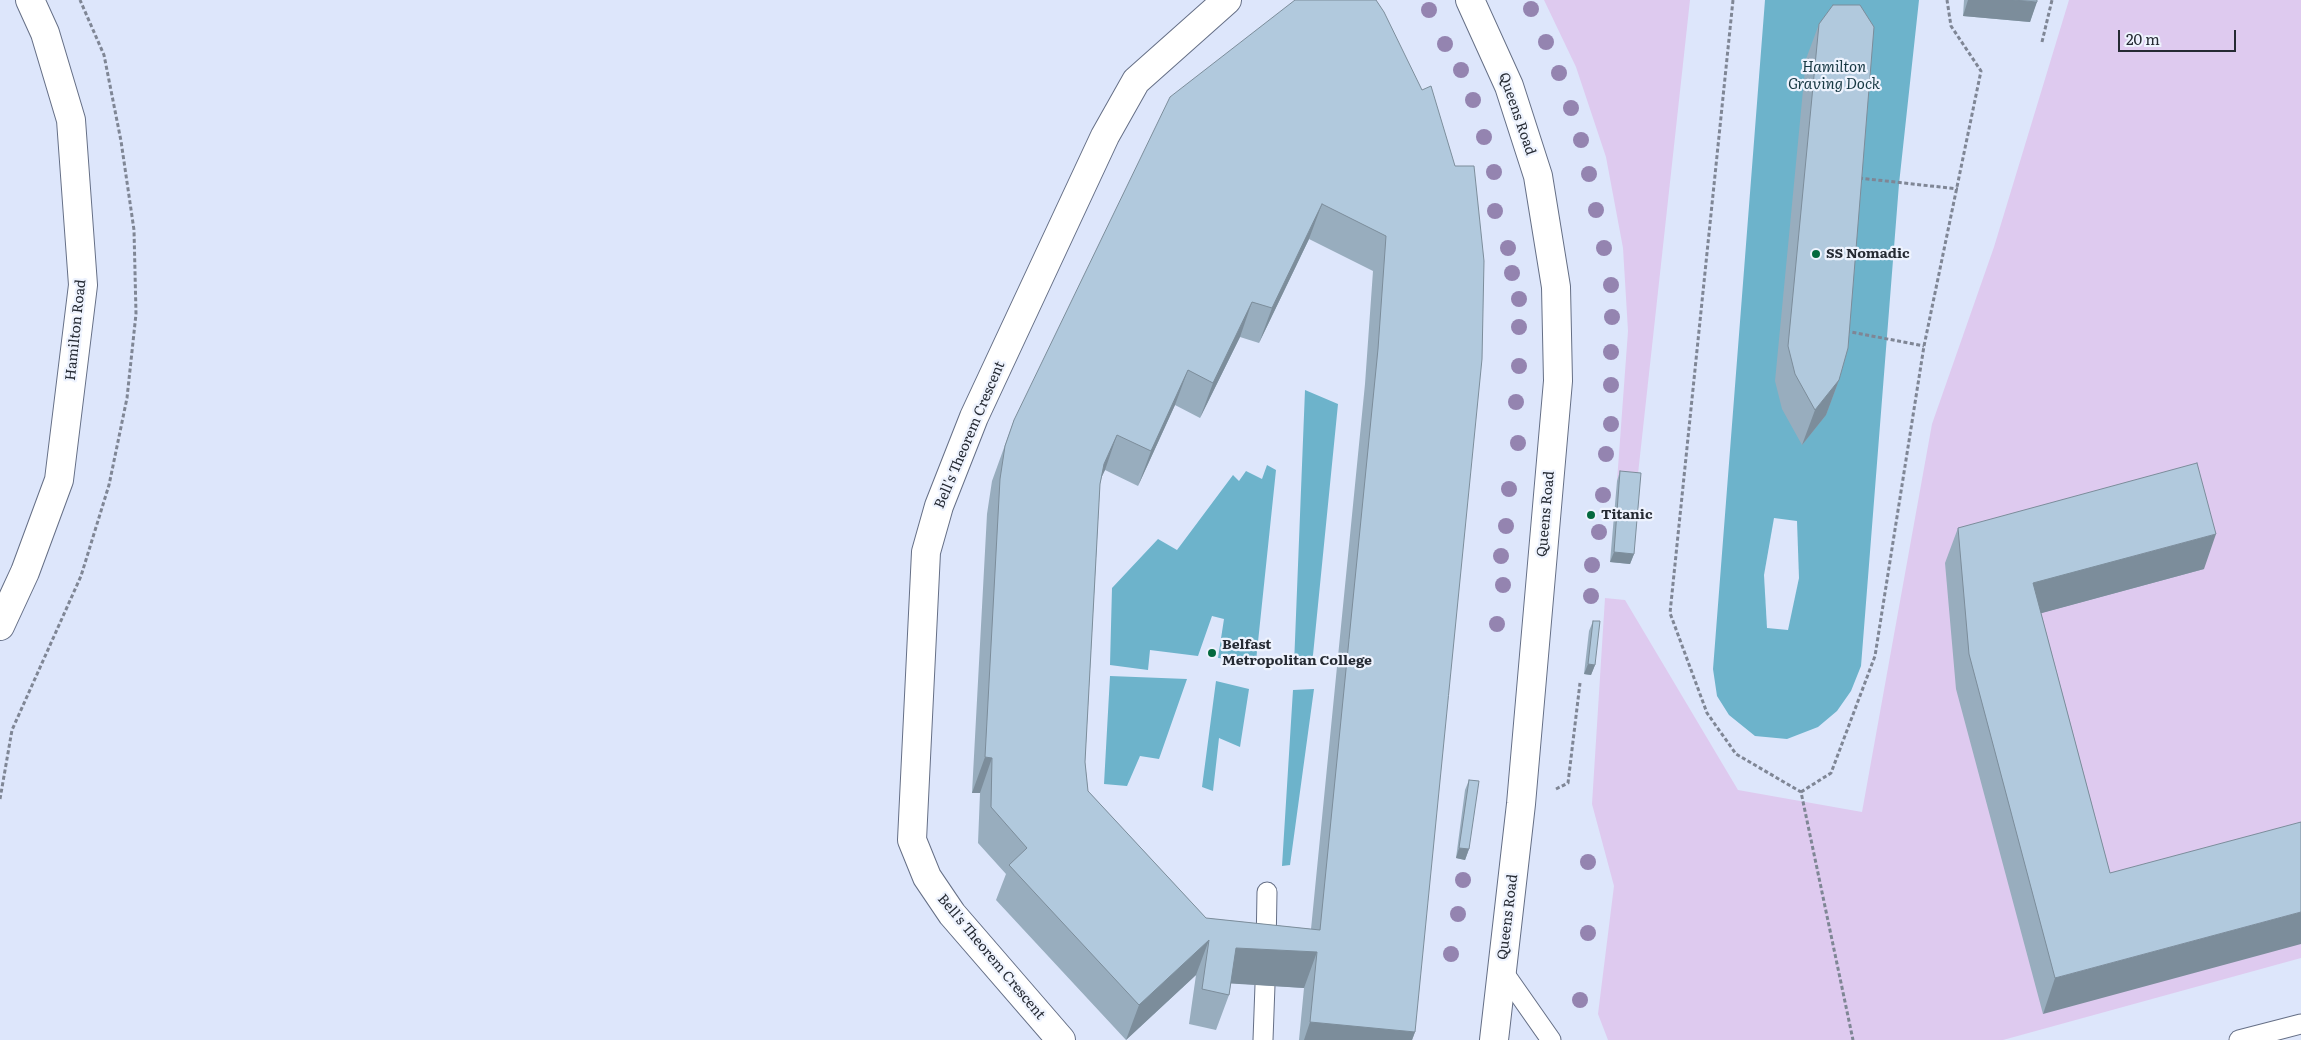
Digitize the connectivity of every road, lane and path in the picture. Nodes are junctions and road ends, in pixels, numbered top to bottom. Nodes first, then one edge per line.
1 (30, 0) edge
2 (1227, 0) edge
3 (1470, 0) edge
4 (1733, 0) edge
5 (1947, 0) edge
6 (2052, 0) edge
7 (2042, 42) dead end
8 (1852, 177) edge
9 (1958, 190) junction
10 (1839, 330) edge
11 (1924, 346) junction
12 (0, 626) edge
13 (1580, 683) dead end
14 (1801, 792) junction
15 (1521, 804) junction
16 (1267, 892) dead end
17 (1266, 960) edge
18 (1502, 970) junction
19 (1266, 985) dead end
20 (2301, 1024) edge
21 (1061, 1040) edge
22 (1263, 1040) edge
23 (1494, 1040) edge
24 (1551, 1040) edge
25 (1853, 1040) edge
26 (2239, 1040) edge

1 - 12 street, Hamilton Road
2 - 21 street, Bell's Theorem Crescent
3 - 15 street, Queens Road
4 - 14 path
5 - 9 path
6 - 7 path
8 - 9 path
9 - 11 path
10 - 11 path
11 - 14 path
13 - 15 path
14 - 25 path
15 - 18 street, Queens Road
16 - 17 lane
18 - 23 street, Queens Road
18 - 24 lane
19 - 22 lane
20 - 26 lane

